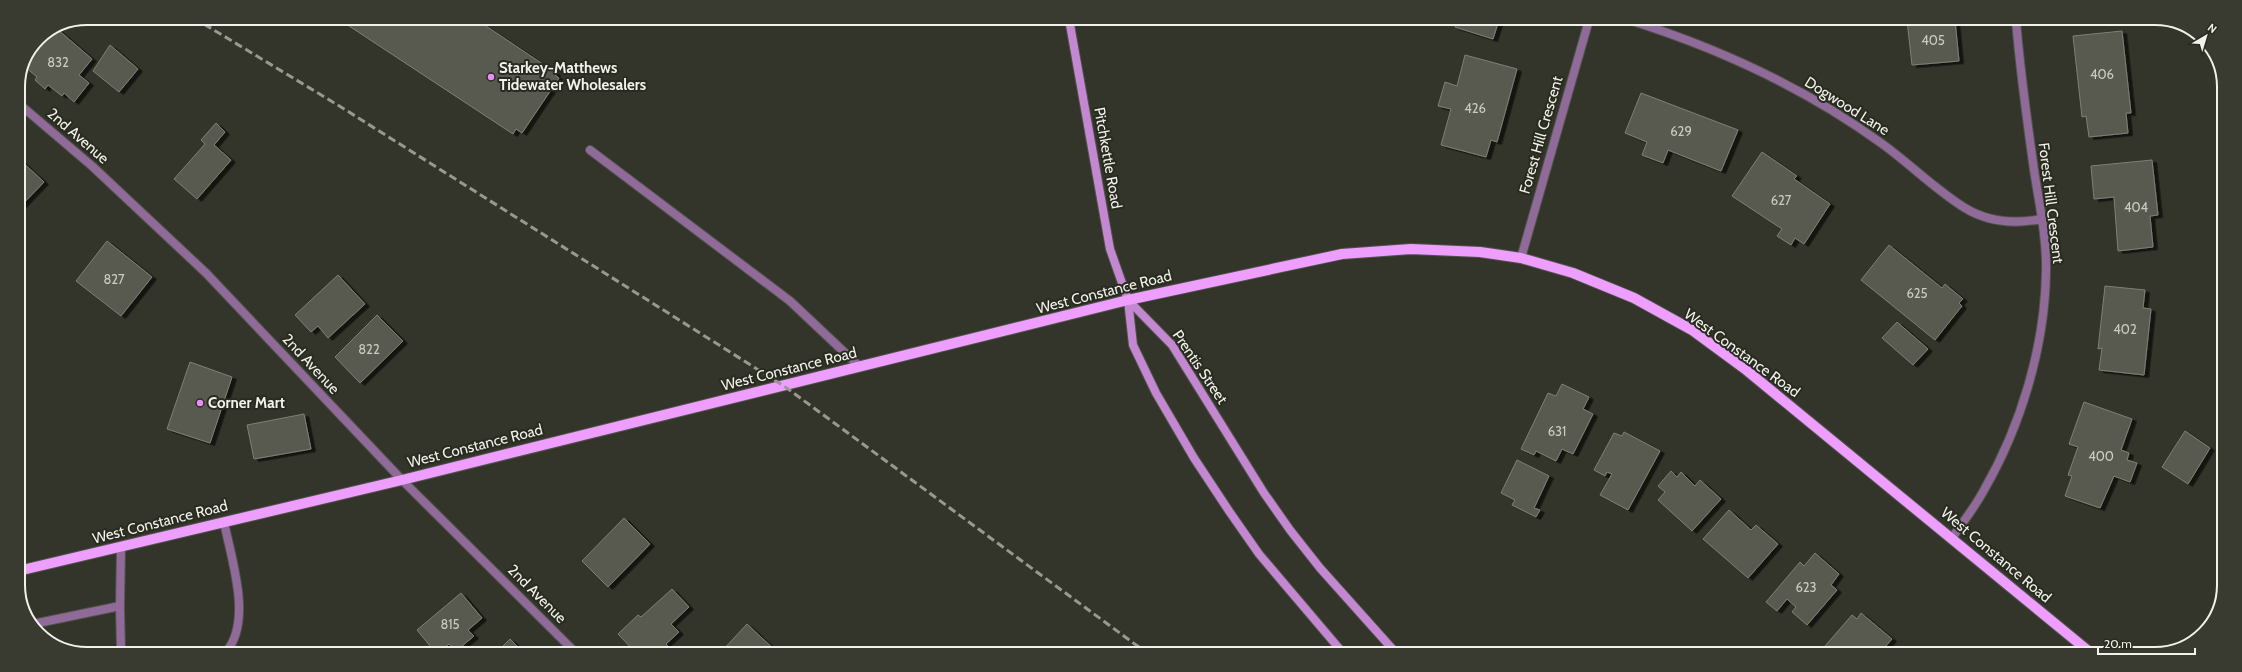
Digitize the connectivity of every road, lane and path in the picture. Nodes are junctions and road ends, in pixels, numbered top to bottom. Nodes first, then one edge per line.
1 (1070, 25) edge
2 (1588, 25) edge
3 (1646, 25) edge
4 (2016, 25) edge
5 (25, 109) edge
6 (590, 150) dead end
7 (2042, 219) junction
8 (1521, 258) junction
9 (1128, 300) junction
10 (860, 367) junction
11 (402, 480) junction
12 (224, 522) junction
13 (1952, 538) junction
14 (121, 547) junction
15 (25, 570) edge
16 (120, 606) junction
17 (38, 623) edge
18 (121, 647) edge
19 (228, 647) edge
20 (570, 647) edge
21 (1338, 647) edge
22 (1391, 647) edge
23 (2084, 647) edge

1 - 9 street, Pitchkettle Road
2 - 8 street, Forest Hill Crescent
3 - 7 street, Dogwood Lane
4 - 7 street, Forest Hill Crescent
5 - 11 street, 2nd Avenue
6 - 10 street
7 - 13 street, Forest Hill Crescent
8 - 9 main road, West Constance Road
8 - 13 main road, West Constance Road
9 - 10 main road, West Constance Road
9 - 21 street
9 - 22 street, Prentis Street
10 - 11 main road, West Constance Road
11 - 12 main road, West Constance Road
11 - 20 street, 2nd Avenue
12 - 14 main road, West Constance Road
12 - 19 street
13 - 23 main road, West Constance Road
14 - 15 main road, West Constance Road
14 - 16 street
16 - 17 street
16 - 18 street

